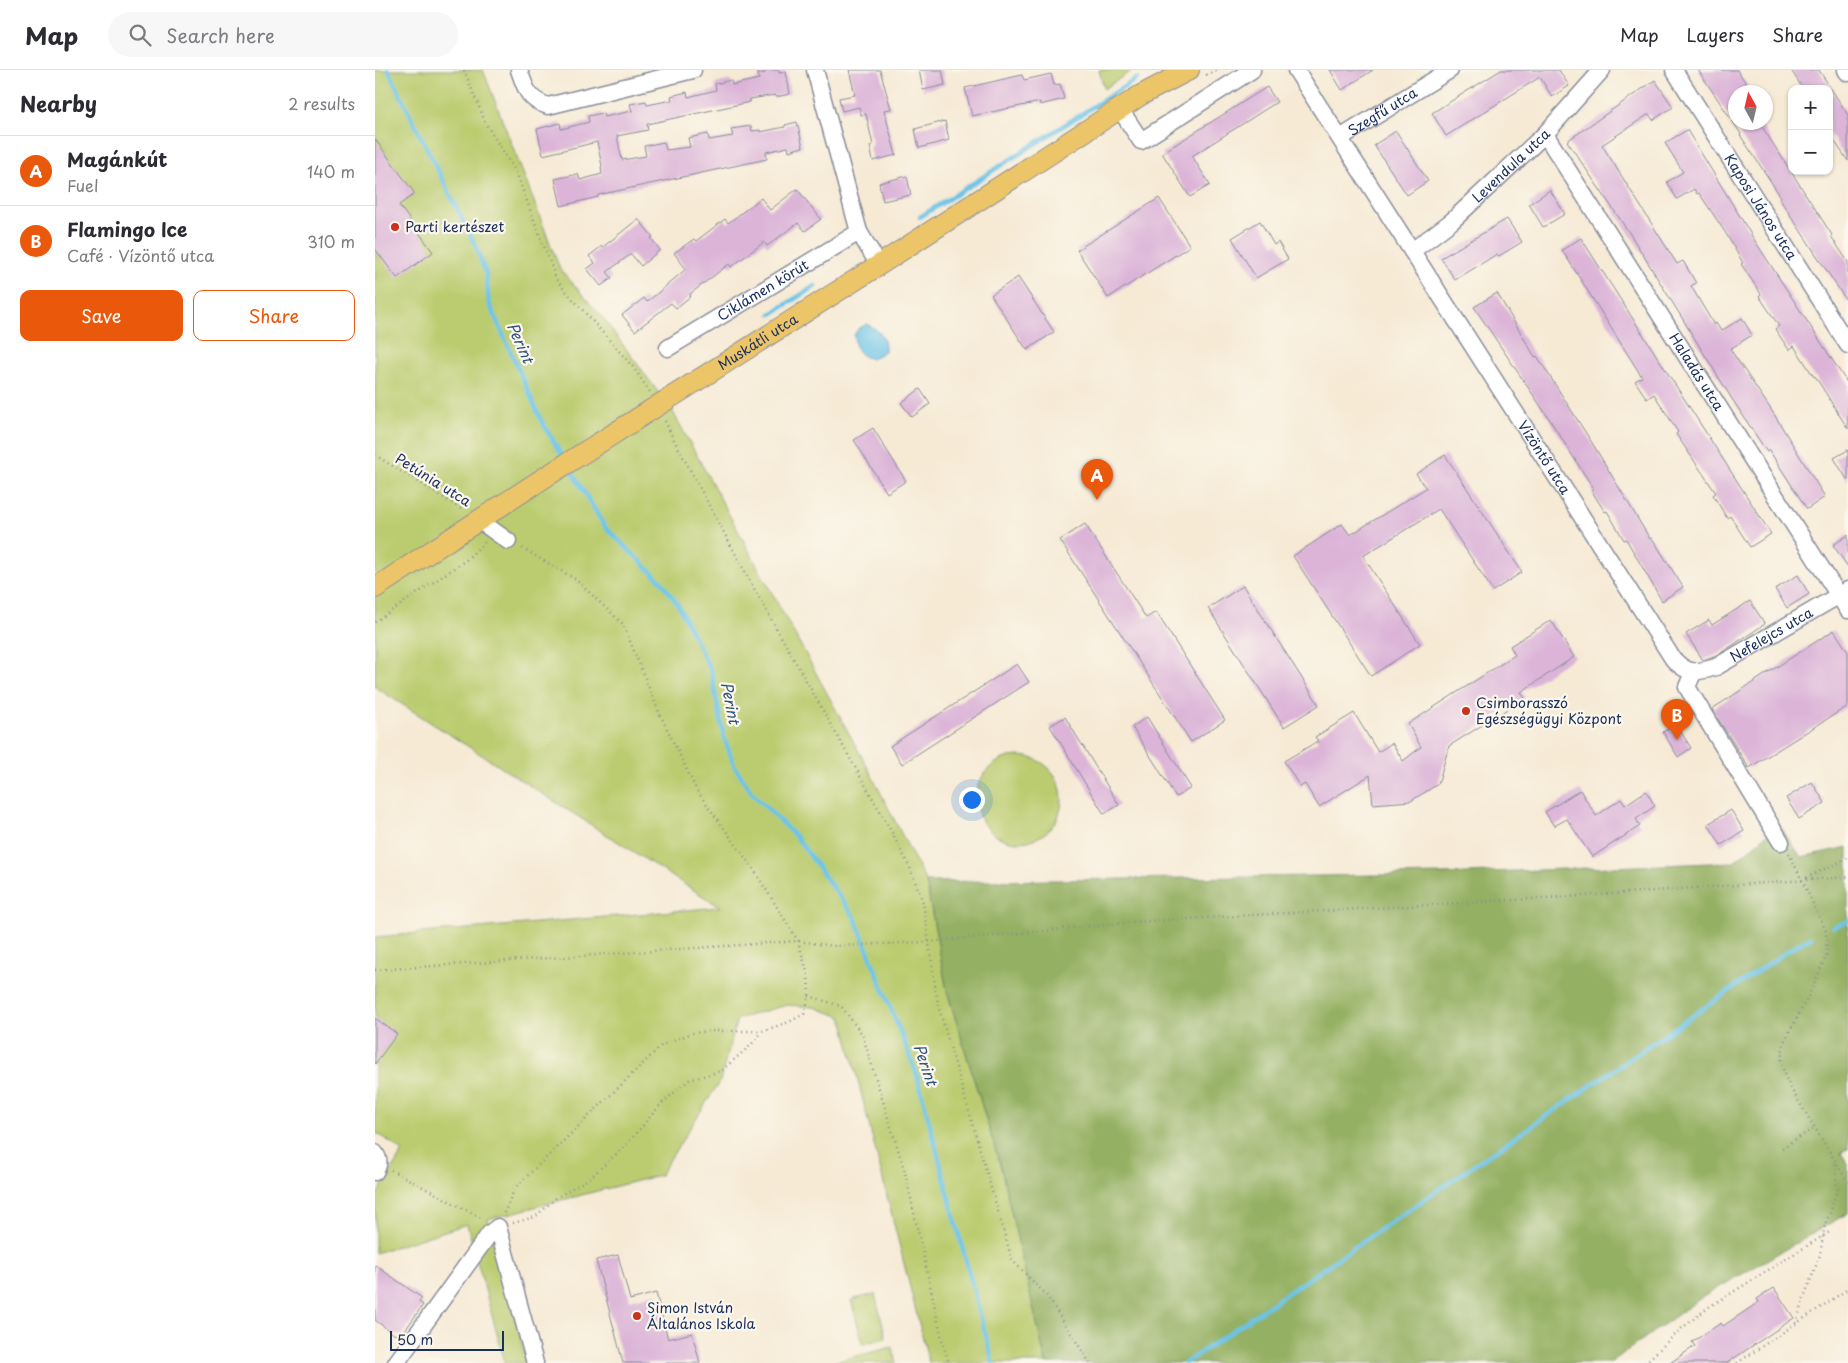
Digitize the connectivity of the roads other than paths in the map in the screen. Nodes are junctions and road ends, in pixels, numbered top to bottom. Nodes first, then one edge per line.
1 (519, 70) edge
2 (693, 70) edge
3 (815, 70) edge
4 (1171, 70) edge
5 (1189, 70) edge
6 (1252, 70) edge
7 (1296, 70) edge
8 (1450, 70) edge
9 (1602, 70) edge
10 (1674, 70) edge
11 (1846, 70) edge
12 (1848, 73) edge
13 (1141, 95) junction
14 (1120, 109) junction
15 (1545, 134) junction
16 (1340, 138) junction
17 (859, 232) junction
18 (1412, 251) junction
19 (879, 265) junction
20 (1848, 345) edge
21 (668, 348) dead end
22 (479, 521) junction
23 (503, 537) road end
24 (375, 588) edge
25 (1844, 593) edge
26 (1848, 610) edge
27 (1693, 672) junction
28 (1781, 842) road end
29 (396, 1363) edge
30 (535, 1363) edge

1 - 2 street
3 - 17 street
4 - 13 main road, Muskátli utca
5 - 13 main road, Muskátli utca
6 - 14 street
7 - 16 street, Vízöntő utca
8 - 16 street, Szegfű utca
9 - 15 street, Levendula utca
10 - 20 street, Kaposi János utca
11 - 12 street
13 - 14 main road, Muskátli utca
14 - 19 main road, Muskátli utca
15 - 18 street, Levendula utca
15 - 25 street, Haladás utca
16 - 18 street, Vízöntő utca
17 - 19 street
17 - 21 street, Ciklámen körút
18 - 27 street, Vízöntő utca
19 - 22 main road, Muskátli utca
22 - 23 street
22 - 24 main road, Muskátli utca
25 - 26 street, Haladás utca
25 - 27 street, Nefelejcs utca
27 - 28 street
29 - 30 street

